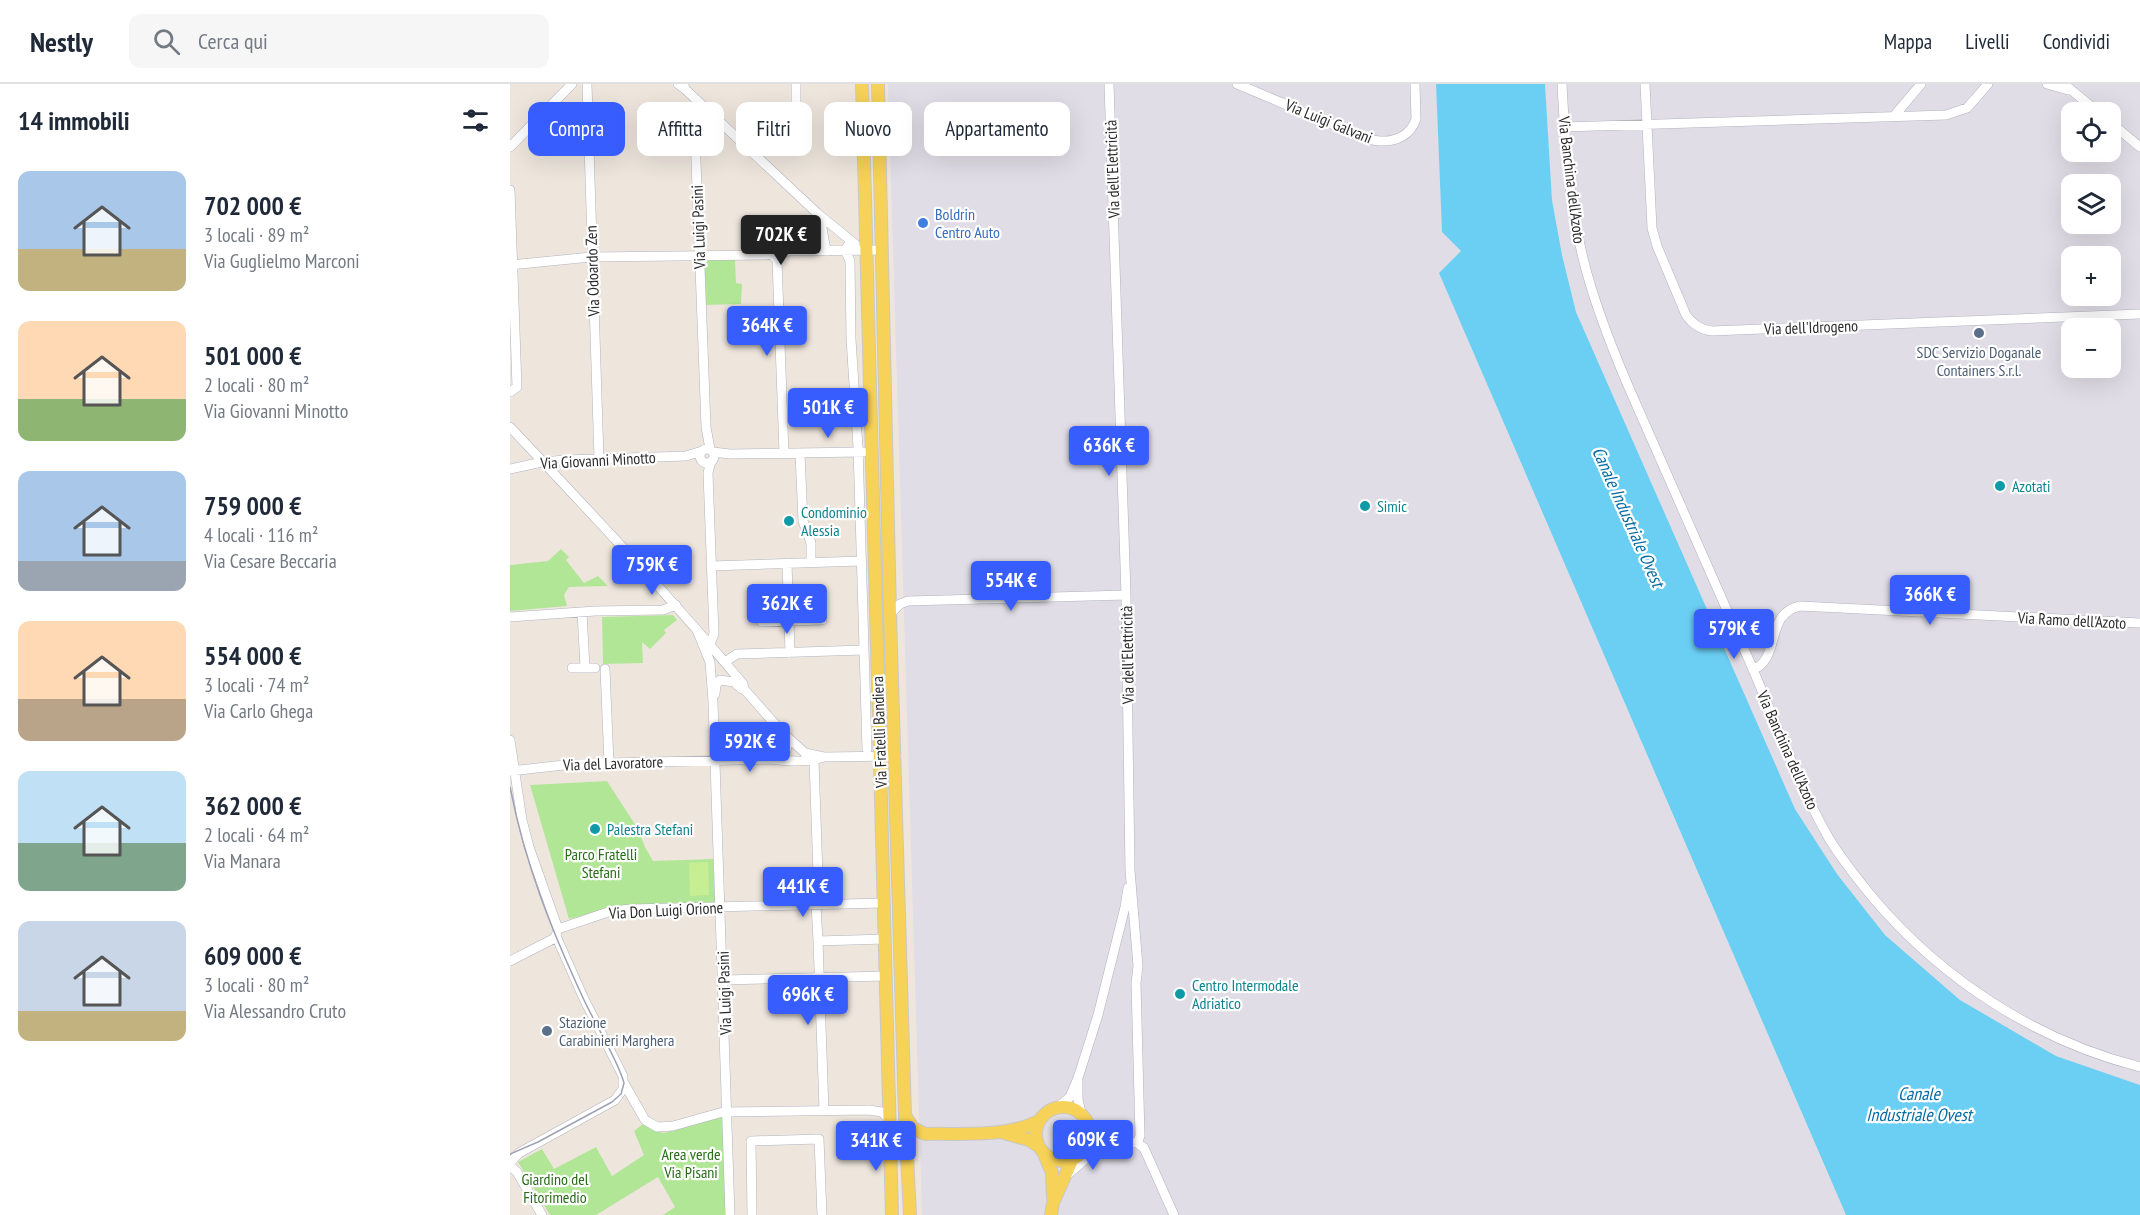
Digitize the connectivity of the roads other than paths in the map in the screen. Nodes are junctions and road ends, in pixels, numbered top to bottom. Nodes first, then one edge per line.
1 (572, 84) edge
2 (587, 84) edge
3 (796, 84) edge
4 (862, 84) edge
5 (878, 84) edge
6 (1110, 84) edge
7 (1238, 84) edge
8 (1415, 84) edge
9 (1562, 84) edge
10 (1645, 84) edge
11 (1921, 84) edge
12 (1988, 84) edge
13 (2047, 84) edge
14 (2064, 84) edge
15 (682, 86) edge
16 (2072, 91) junction
17 (697, 100) junction
18 (796, 102) edge
19 (2086, 102) edge
20 (1895, 115) junction
21 (1646, 124) junction
22 (1564, 127) junction
23 (2121, 131) edge
24 (736, 137) edge
25 (510, 147) edge
26 (2140, 147) edge
27 (756, 156) edge
28 (510, 190) edge
29 (827, 226) junction
30 (851, 241) junction
31 (882, 249) junction
32 (845, 250) junction
33 (864, 250) junction
34 (828, 251) junction
35 (699, 256) junction
36 (591, 257) junction
37 (774, 257) junction
38 (512, 264) edge
39 (2140, 314) edge
40 (510, 392) edge
41 (510, 427) edge
42 (858, 452) junction
43 (784, 453) junction
44 (872, 453) junction
45 (800, 454) junction
46 (707, 455) junction
47 (599, 459) junction
48 (542, 462) junction
49 (510, 469) edge
50 (861, 561) junction
51 (811, 562) junction
52 (787, 563) junction
53 (711, 566) junction
54 (788, 594) junction
55 (1126, 595) junction
56 (676, 605) junction
57 (582, 612) junction
58 (890, 614) junction
59 (510, 617) edge
60 (789, 621) junction
61 (2140, 623) edge
62 (697, 630) junction
63 (710, 644) junction
64 (864, 650) junction
65 (790, 653) junction
66 (725, 662) junction
67 (572, 668) dead end
68 (605, 669) dead end
69 (1753, 670) junction
70 (744, 689) junction
71 (713, 702) junction
72 (782, 732) junction
73 (510, 740) edge
74 (715, 742) junction
75 (867, 749) dead end
76 (880, 756) junction
77 (896, 756) junction
78 (825, 757) junction
79 (770, 759) junction
80 (716, 760) junction
81 (730, 760) junction
82 (814, 760) junction
83 (609, 763) junction
84 (512, 771) edge
85 (716, 771) junction
86 (1130, 870) junction
87 (884, 903) junction
88 (817, 905) junction
89 (721, 906) junction
90 (556, 935) junction
91 (885, 939) junction
92 (818, 940) junction
93 (510, 961) edge
94 (886, 976) junction
95 (818, 977) junction
96 (724, 980) junction
97 (2140, 1067) edge
98 (1078, 1078) junction
99 (624, 1083) junction
100 (612, 1102) junction
101 (637, 1107) junction
102 (1058, 1107) junction
103 (824, 1110) junction
104 (727, 1112) junction
105 (1081, 1114) junction
106 (905, 1116) junction
107 (890, 1121) junction
108 (1039, 1121) junction
109 (1089, 1127) junction
110 (1003, 1133) junction
111 (925, 1134) junction
112 (906, 1142) junction
113 (1118, 1142) junction
114 (1137, 1143) junction
115 (1038, 1146) junction
116 (1108, 1146) junction
117 (1085, 1150) junction
118 (1046, 1156) junction
119 (1072, 1160) junction
120 (510, 1164) edge
121 (1064, 1178) junction
122 (1052, 1209) edge
123 (542, 1215) edge
124 (730, 1215) edge
125 (752, 1215) edge
126 (822, 1215) edge
127 (892, 1215) edge
128 (910, 1215) edge
129 (1174, 1215) edge

1 - 25 street
2 - 36 street, Via Odoardo Zen
3 - 18 street
4 - 33 main road, Via Fratelli Bandiera
5 - 31 main road, Via Fratelli Bandiera
6 - 55 street, Via dell'Elettricità
7 - 8 street, Via Luigi Galvani
9 - 22 street, Via Banchina dell'Azoto
10 - 21 street, Via dell'Idrogeno
11 - 20 street
12 - 20 street
13 - 16 street
14 - 16 street
15 - 17 street
16 - 19 street
17 - 24 street
17 - 35 street, Via Luigi Pasini
20 - 21 street
21 - 22 street
21 - 39 street, Via dell'Idrogeno
22 - 69 street, Via Banchina dell'Azoto
23 - 26 street
27 - 29 street
28 - 38 street
29 - 30 street
29 - 34 street
30 - 32 street
30 - 33 street
31 - 33 street
31 - 58 main road, Via Fratelli Bandiera
32 - 33 street
32 - 34 street
32 - 42 street, Via Fratelli Bandiera
33 - 44 main road, Via Fratelli Bandiera
34 - 37 street
35 - 36 street
35 - 37 street
35 - 46 street, Via Luigi Pasini
36 - 38 street
36 - 47 street, Via Odoardo Zen
37 - 43 street
38 - 40 street
41 - 48 street
42 - 44 street
42 - 45 street
42 - 50 street, Via Fratelli Bandiera
43 - 45 street
43 - 46 street, Via Giovanni Minotto
44 - 76 main road, Via Fratelli Bandiera
45 - 51 street
46 - 47 street, Via Giovanni Minotto
46 - 53 street, Via Luigi Pasini
47 - 48 street, Via Giovanni Minotto
48 - 49 street, Via Giovanni Minotto
48 - 56 street
50 - 51 street
50 - 64 street, Via Fratelli Bandiera
51 - 52 street
52 - 53 street
52 - 54 street
53 - 63 street, Via Luigi Pasini
54 - 60 street
54 - 60 street
55 - 58 street
55 - 86 street, Via dell'Elettricità
56 - 57 street
56 - 62 street
57 - 59 street
57 - 67 street
58 - 77 main road, Via Fratelli Bandiera
60 - 65 street
61 - 69 street, Via Ramo dell'Azoto
62 - 63 street
62 - 71 street, Via Luigi Pasini
63 - 66 street
64 - 65 street
64 - 75 street, Via Fratelli Bandiera
65 - 66 street
66 - 70 street
68 - 83 street
69 - 97 street, Via Banchina dell'Azoto
70 - 71 street
70 - 72 street
71 - 74 street, Via Luigi Pasini
72 - 78 street
72 - 79 street
73 - 84 street
74 - 80 street, Via Luigi Pasini
74 - 81 street
76 - 77 street, Via del Lavoratore
76 - 78 street, Via del Lavoratore
76 - 87 main road, Via Fratelli Bandiera
77 - 106 main road, Via Fratelli Bandiera
78 - 82 street, Via del Lavoratore
79 - 81 street, Via del Lavoratore
79 - 82 street, Via del Lavoratore
80 - 81 street, Via del Lavoratore
80 - 83 street, Via del Lavoratore
80 - 85 street, Via Luigi Pasini
81 - 85 street
82 - 88 street
83 - 84 street, Via del Lavoratore
84 - 90 street
85 - 89 street, Via Luigi Pasini
86 - 98 street
86 - 114 street, Via dell'Elettricità
87 - 88 street, Via Don Luigi Orione
87 - 91 main road, Via Fratelli Bandiera
88 - 89 street, Via Don Luigi Orione
88 - 92 street
89 - 90 street, Via Don Luigi Orione
89 - 96 street, Via Luigi Pasini
90 - 93 street, Via Don Luigi Orione
90 - 99 street
91 - 92 street
91 - 94 main road, Via Fratelli Bandiera
92 - 95 street
94 - 95 street
94 - 107 main road, Via Fratelli Bandiera
95 - 96 street
95 - 103 street
96 - 104 street, Via Luigi Pasini
98 - 102 street
98 - 105 street
99 - 100 street
99 - 101 street
100 - 101 street
100 - 120 street
101 - 104 street
102 - 105 main road
102 - 108 main road
103 - 104 street
103 - 107 street
104 - 124 street, Via Luigi Pasini
105 - 109 main road
106 - 111 main road
106 - 112 main road, Via Fratelli Bandiera
107 - 127 main road, Via Fratelli Bandiera
108 - 110 main road
108 - 115 main road
109 - 113 street
109 - 117 main road
110 - 111 main road
110 - 115 main road
111 - 112 main road
112 - 128 main road, Via Fratelli Bandiera
113 - 114 street
113 - 116 street
114 - 129 street
115 - 118 main road
116 - 117 street
116 - 121 street
117 - 119 main road
118 - 119 main road
118 - 122 main road
119 - 121 main road
120 - 123 street
121 - 122 main road
125 - 126 street

